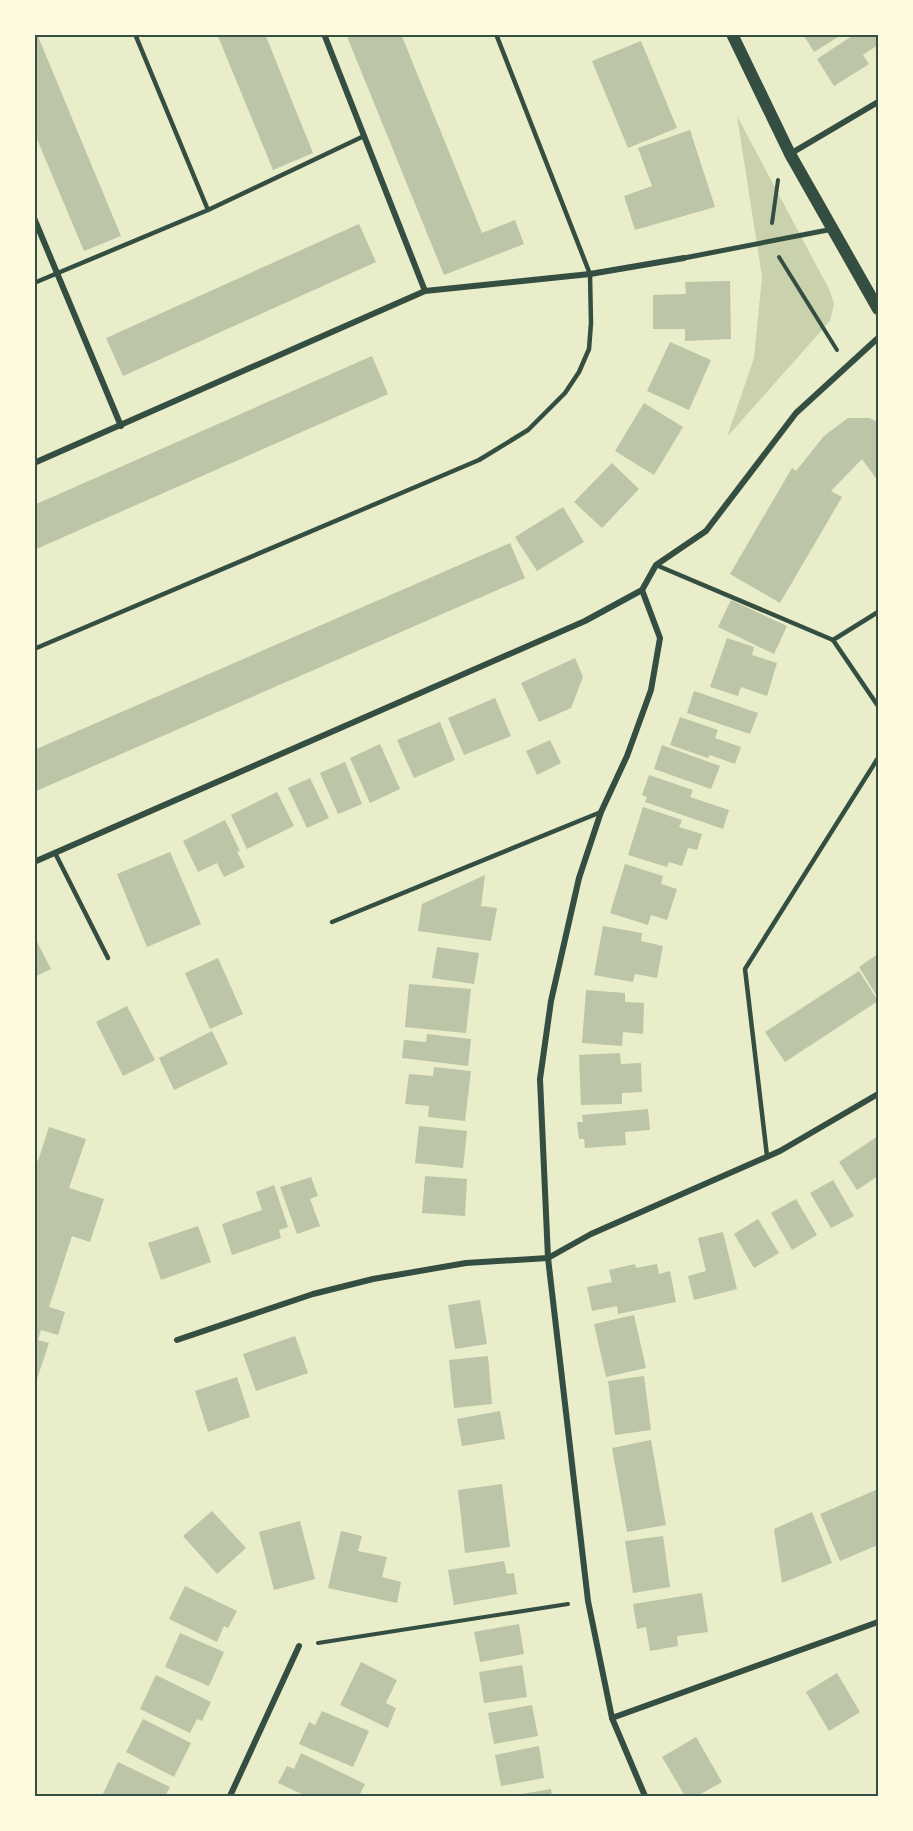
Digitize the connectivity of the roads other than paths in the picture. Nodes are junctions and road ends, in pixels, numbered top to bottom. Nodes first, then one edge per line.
1 (135, 34) edge
2 (324, 34) edge
3 (496, 34) edge
4 (732, 34) edge
5 (879, 102) edge
6 (364, 136) junction
7 (790, 154) junction
8 (208, 210) junction
9 (34, 218) edge
10 (834, 229) junction
11 (684, 258) joint
12 (57, 274) junction
13 (590, 274) junction
14 (34, 283) edge
15 (425, 291) junction
16 (879, 309) edge
17 (879, 338) edge
18 (121, 426) junction
19 (34, 463) edge
20 (656, 565) junction
21 (642, 590) junction
22 (879, 612) edge
23 (832, 640) junction
24 (34, 649) edge
25 (879, 706) edge
26 (879, 758) edge
27 (601, 812) junction
28 (55, 853) junction
29 (34, 862) edge
30 (333, 922) dead end
31 (108, 958) dead end
32 (879, 1094) edge
33 (767, 1156) junction
34 (548, 1258) junction
35 (177, 1340) dead end
36 (879, 1622) edge
37 (299, 1646) road end
38 (612, 1718) junction
39 (230, 1797) edge
40 (645, 1797) edge

1 - 8 lane
2 - 6 street
3 - 13 lane
4 - 7 main road
5 - 7 street
6 - 8 lane
6 - 15 street
7 - 10 main road
8 - 12 lane
9 - 12 street
10 - 11 street
10 - 16 main road
11 - 13 street
12 - 14 lane
12 - 18 street
13 - 15 street
13 - 24 lane
15 - 18 street
17 - 20 street
18 - 19 street
20 - 21 street
20 - 23 lane
21 - 27 street
21 - 28 street
22 - 23 lane
23 - 25 lane
26 - 33 lane
27 - 30 lane
27 - 34 street
28 - 29 street
28 - 31 lane
32 - 33 street
33 - 34 street
34 - 35 street
34 - 38 street
36 - 38 street
37 - 39 street
38 - 40 street

